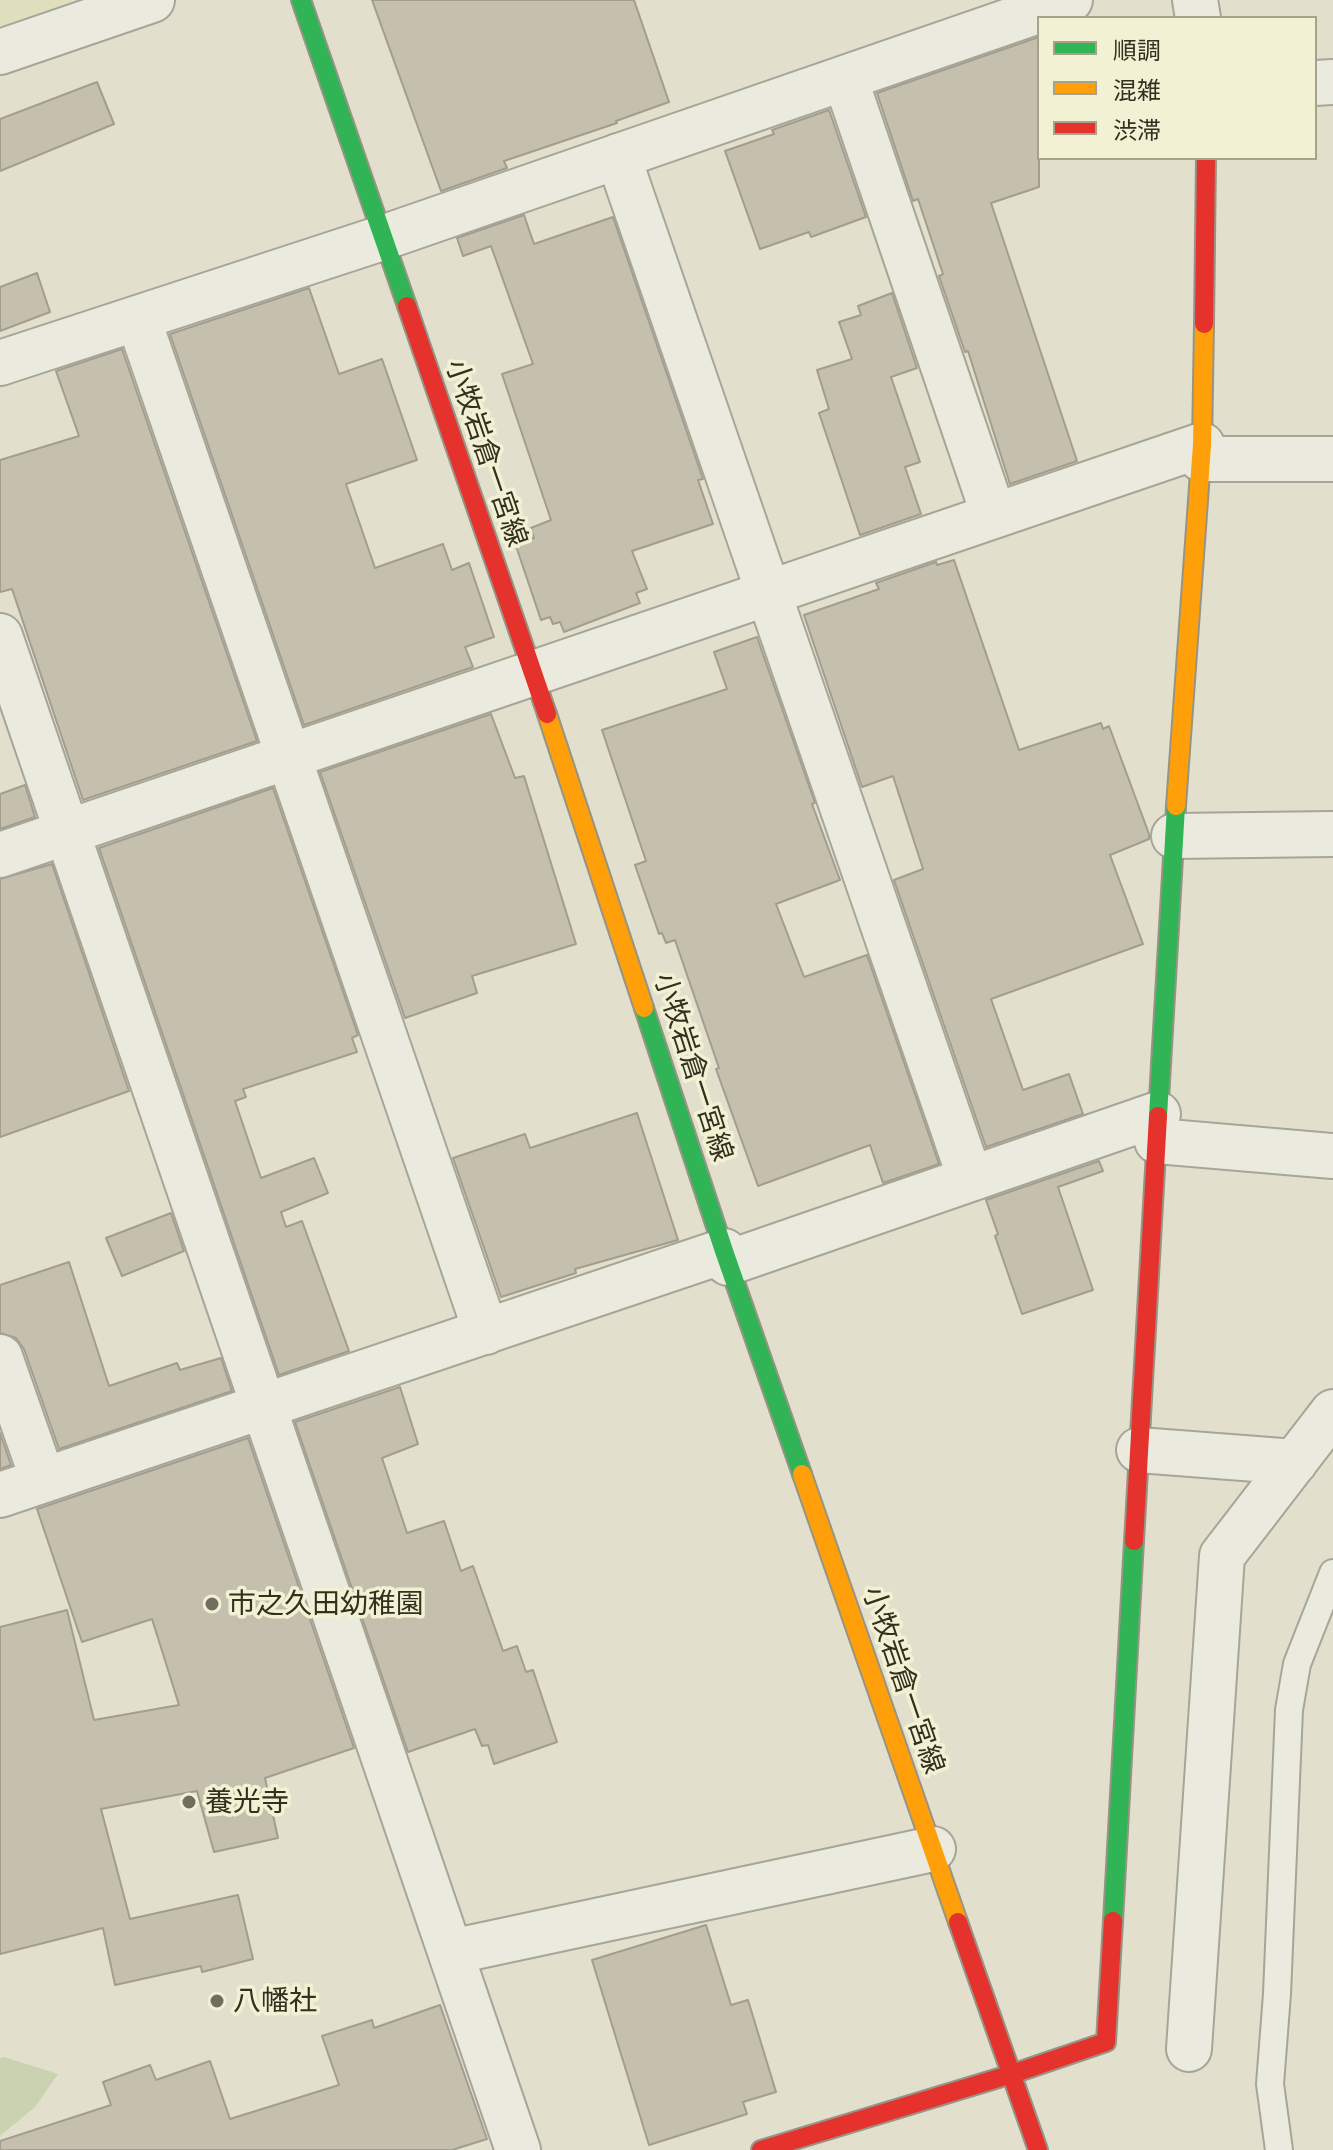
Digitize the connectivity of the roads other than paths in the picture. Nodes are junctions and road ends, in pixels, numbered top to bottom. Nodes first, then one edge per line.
1 (152, 0) edge
2 (301, 0) edge
3 (1070, 0) edge
4 (0, 52) edge
5 (845, 78) junction
6 (618, 156) junction
7 (1206, 160) edge
8 (382, 238) junction
9 (138, 318) junction
10 (0, 363) edge
11 (1201, 452) junction
12 (1333, 459) edge
13 (994, 516) junction
14 (769, 593) junction
15 (0, 636) edge
16 (533, 673) junction
17 (288, 757) junction
18 (67, 832) junction
19 (1333, 834) edge
20 (1174, 836) junction
21 (0, 855) edge
22 (1158, 1128) junction
23 (1333, 1156) edge
24 (970, 1178) junction
25 (726, 1257) junction
26 (486, 1332) junction
27 (0, 1357) edge
28 (265, 1406) junction
29 (1333, 1412) edge
30 (1139, 1450) junction
31 (1295, 1462) junction
32 (43, 1480) junction
33 (0, 1495) edge
34 (1333, 1573) edge
35 (933, 1849) junction
36 (451, 1952) junction
37 (1189, 2049) dead end
38 (1012, 2074) junction
39 (518, 2150) edge
40 (761, 2150) edge
41 (1038, 2150) edge
42 (1279, 2150) edge

1 - 4 street
2 - 8 main road, 小牧岩倉一宮線
3 - 5 street
5 - 6 street
5 - 13 street
6 - 8 street
6 - 14 street
7 - 11 main road
8 - 9 street
8 - 16 main road, 小牧岩倉一宮線
9 - 10 street
9 - 17 street
11 - 12 street
11 - 13 street
11 - 20 main road
13 - 14 street
14 - 16 street
14 - 24 street
15 - 18 street
16 - 17 street
16 - 25 main road, 小牧岩倉一宮線
17 - 18 street
17 - 26 street
18 - 21 street
18 - 28 street
19 - 20 street
20 - 22 main road
22 - 23 street
22 - 24 street
22 - 30 main road
24 - 25 street
25 - 26 street
25 - 35 main road, 小牧岩倉一宮線
26 - 28 street
27 - 32 street
28 - 32 street
28 - 36 street
29 - 31 street
30 - 31 street
30 - 38 main road
31 - 37 street
32 - 33 street
34 - 42 lane
35 - 36 street
35 - 38 main road, 小牧岩倉一宮線
36 - 39 street
38 - 40 main road
38 - 41 main road, 小牧岩倉一宮線

